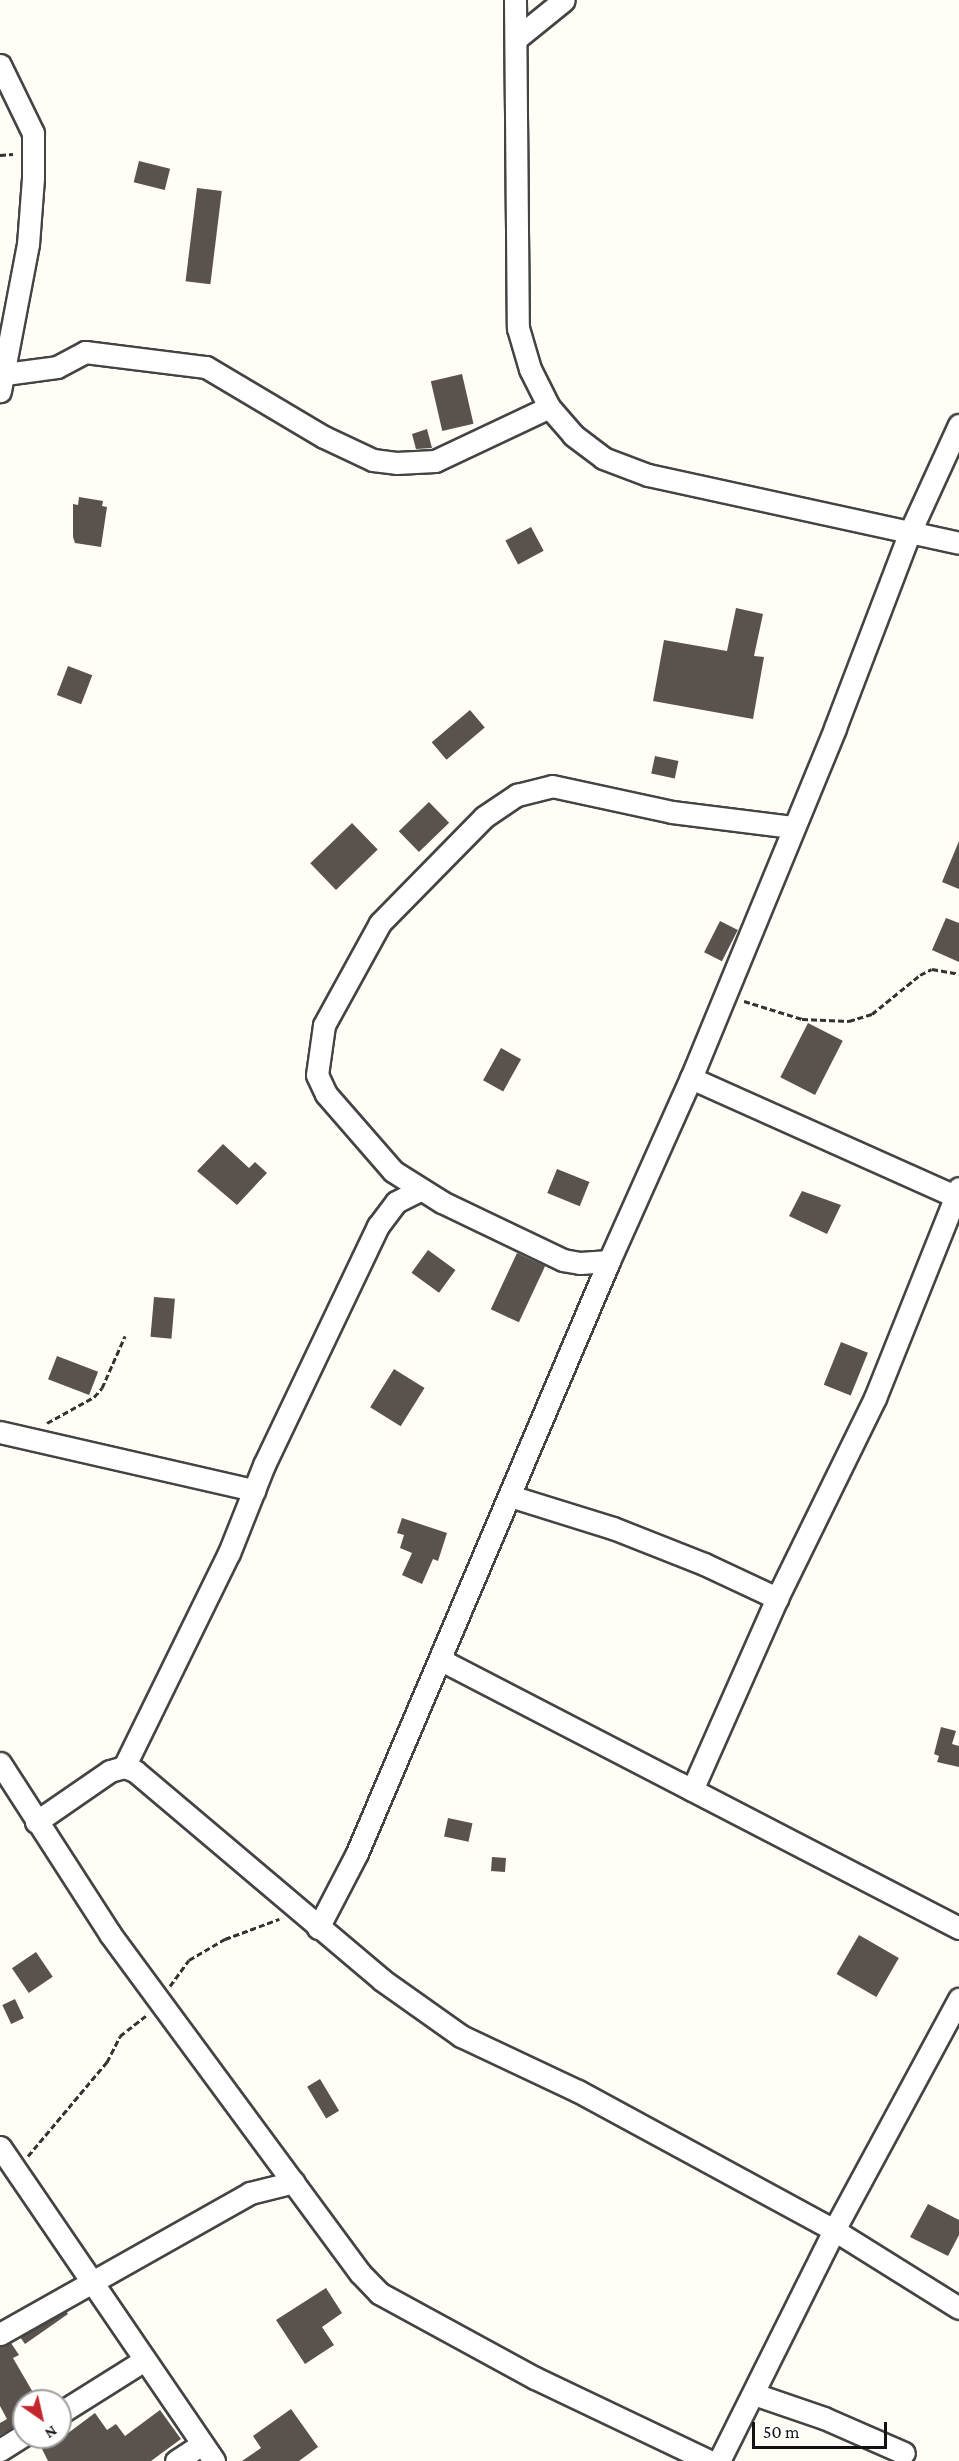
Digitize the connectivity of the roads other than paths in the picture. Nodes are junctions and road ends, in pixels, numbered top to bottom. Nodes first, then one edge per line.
1 (515, 0) edge
2 (564, 0) edge
3 (517, 38) junction
4 (0, 65) edge
5 (2, 383) edge
6 (549, 407) junction
7 (959, 425) edge
8 (909, 534) junction
9 (959, 543) edge
10 (792, 827) junction
11 (691, 1078) junction
12 (421, 1189) junction
13 (958, 1194) edge
14 (609, 1261) junction
15 (10, 1435) edge
16 (254, 1490) junction
17 (510, 1496) junction
18 (777, 1598) junction
19 (441, 1660) junction
20 (0, 1763) edge
21 (124, 1767) junction
22 (692, 1790) junction
23 (36, 1822) junction
24 (318, 1928) junction
25 (959, 1928) edge
26 (959, 1999) edge
27 (271, 2151) junction
28 (5, 2155) edge
29 (294, 2182) junction
30 (250, 2193) junction
31 (834, 2230) junction
32 (91, 2280) junction
33 (959, 2308) edge
34 (0, 2334) edge
35 (143, 2361) junction
36 (754, 2394) junction
37 (72, 2405) edge
38 (904, 2452) dead end
39 (208, 2453) edge
40 (176, 2461) edge
41 (709, 2461) edge
42 (719, 2461) edge

1 - 3 street
2 - 3 street
3 - 6 street
4 - 5 street
5 - 6 street
6 - 8 street
7 - 8 street
8 - 9 street
8 - 10 street
10 - 11 street
10 - 12 street
11 - 13 street
11 - 14 street
12 - 14 street
12 - 16 street
13 - 18 street
14 - 17 street
15 - 16 street
16 - 21 street
17 - 18 street
17 - 19 street
18 - 22 street
19 - 22 street
19 - 24 street
20 - 23 street
21 - 23 street
21 - 24 street
22 - 25 street
23 - 27 street
24 - 31 street
26 - 31 street
27 - 29 street
27 - 30 street
28 - 32 street
29 - 30 street
29 - 41 street
30 - 32 street
31 - 33 street
31 - 36 street
32 - 34 street
32 - 35 street
35 - 37 street
35 - 39 street
36 - 38 street
36 - 42 street
39 - 40 street

